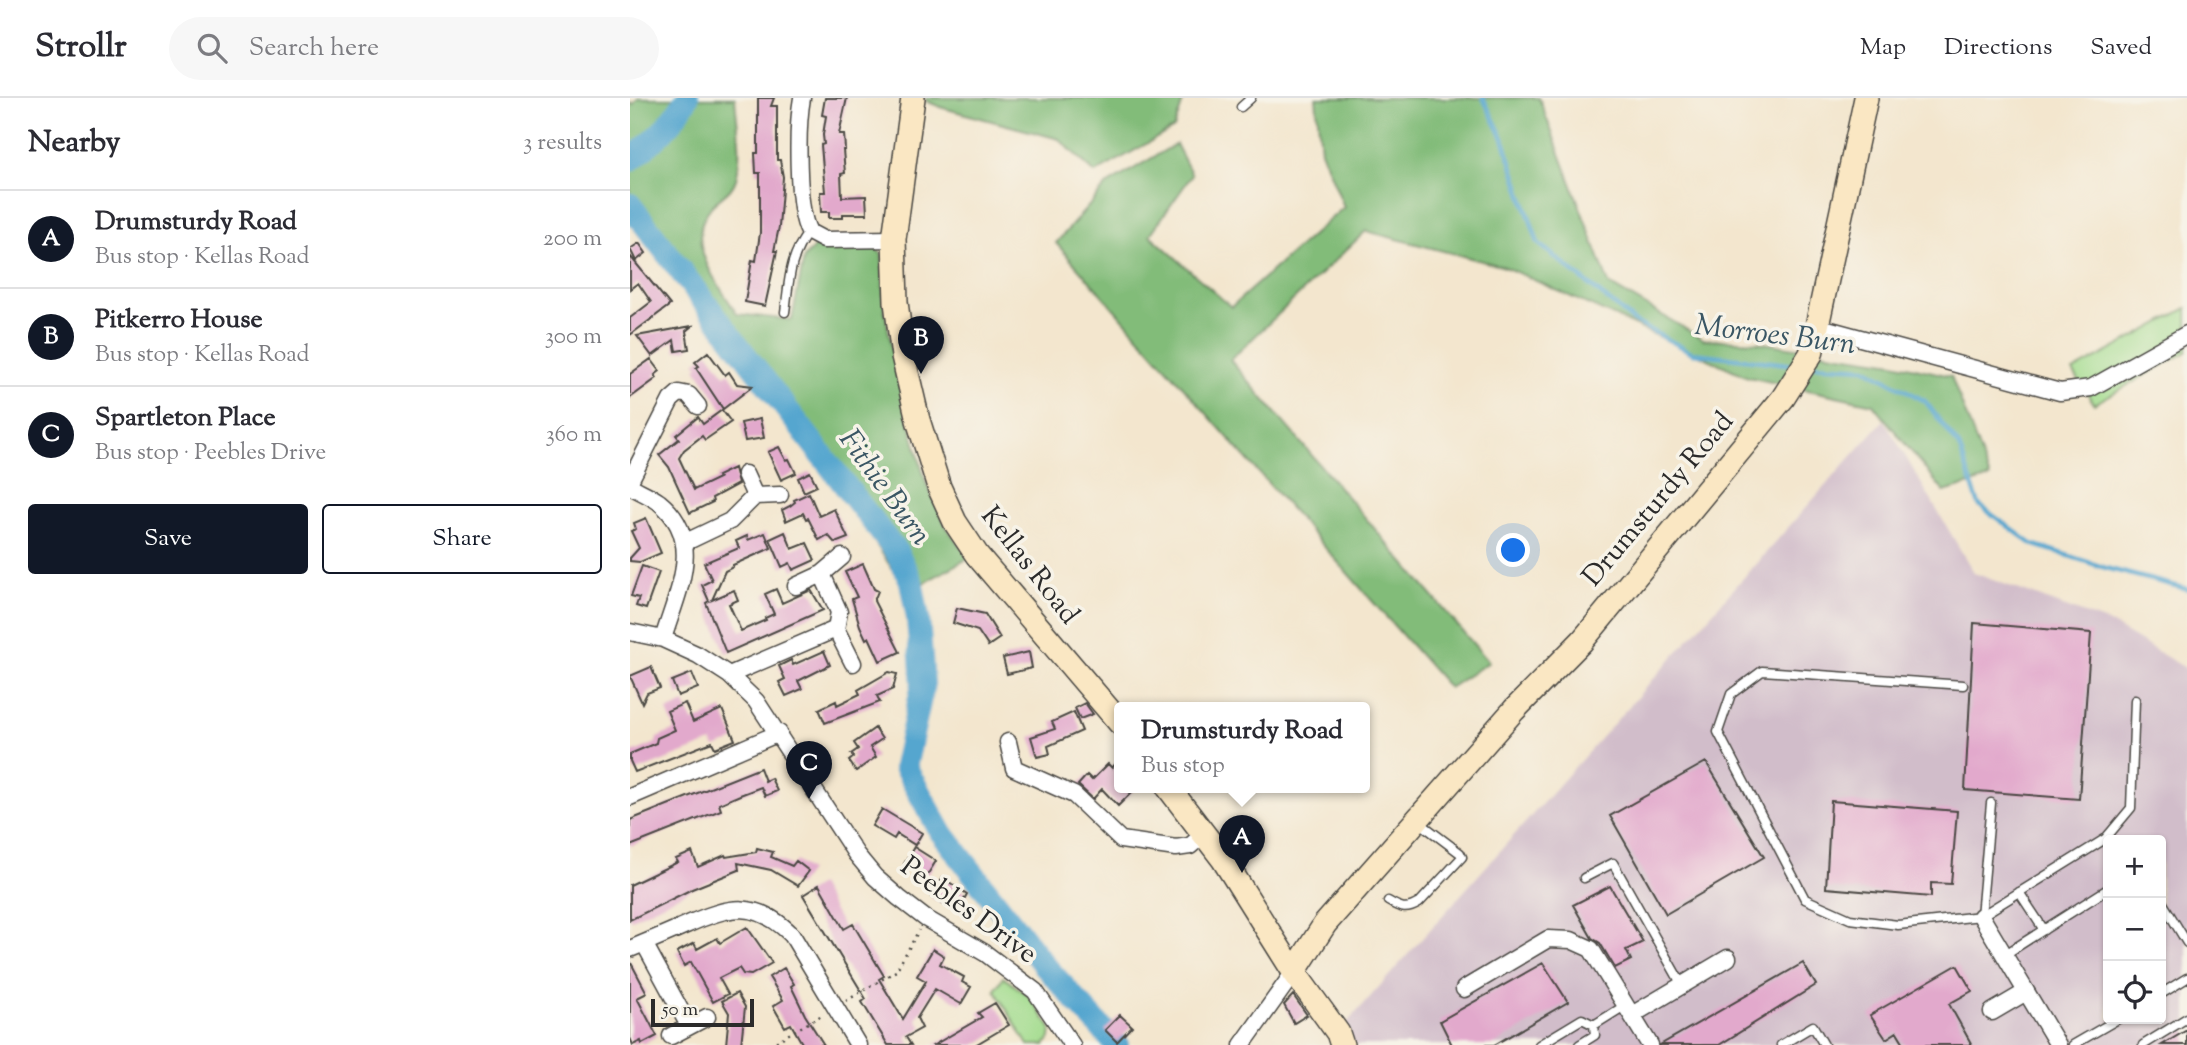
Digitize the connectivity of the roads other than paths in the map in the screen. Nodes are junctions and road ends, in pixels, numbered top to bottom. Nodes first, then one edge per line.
1 (802, 98) edge
2 (913, 98) edge
3 (1251, 98) edge
4 (1866, 98) edge
5 (1241, 107) dead end
6 (809, 232) junction
7 (894, 239) junction
8 (785, 312) dead end
9 (1816, 327) junction
10 (2187, 334) edge
11 (698, 406) dead end
12 (745, 474) dead end
13 (630, 481) edge
14 (630, 486) edge
15 (780, 495) dead end
16 (755, 496) junction
17 (686, 542) junction
18 (842, 557) dead end
19 (822, 574) junction
20 (796, 586) dead end
21 (835, 629) junction
22 (630, 632) edge
23 (663, 639) junction
24 (853, 663) dead end
25 (729, 675) junction
26 (1963, 685) dead end
27 (2136, 700) dead end
28 (1114, 717) edge
29 (779, 733) junction
30 (1008, 742) dead end
31 (1173, 793) edge
32 (630, 797) edge
33 (1991, 803) dead end
34 (1417, 820) junction
35 (1204, 834) junction
36 (1584, 878) dead end
37 (2019, 892) junction
38 (2103, 892) edge
39 (1388, 901) dead end
40 (2166, 908) edge
41 (1981, 916) junction
42 (2044, 930) junction
43 (2187, 943) edge
44 (637, 946) edge
45 (2004, 955) junction
46 (1728, 958) dead end
47 (1294, 972) junction
48 (2187, 978) edge
49 (1682, 985) junction
50 (1464, 989) dead end
51 (2166, 991) edge
52 (2026, 992) junction
53 (1629, 1010) junction
54 (1992, 1012) dead end
55 (707, 1017) dead end
56 (2187, 1018) edge
57 (2109, 1024) edge
58 (1594, 1025) junction
59 (690, 1026) junction
60 (671, 1036) dead end
61 (1067, 1043) edge
62 (858, 1045) edge
63 (1242, 1045) edge
64 (1342, 1045) edge
65 (1539, 1045) edge
66 (1579, 1045) edge
67 (1650, 1045) edge
68 (1782, 1045) edge
69 (1824, 1045) edge
70 (2058, 1045) edge
71 (2073, 1045) edge
72 (2143, 1045) edge

1 - 6 street
2 - 7 main road, Kellas Road
3 - 5 lane
4 - 9 main road, Drumsturdy Road
6 - 7 street
6 - 8 lane
7 - 28 main road, Kellas Road
9 - 10 street
9 - 34 main road, Drumsturdy Road
11 - 13 street
12 - 16 street
14 - 17 street
15 - 16 street
16 - 17 street
17 - 23 street
18 - 19 street
19 - 20 street
19 - 21 street
21 - 24 street
21 - 25 street
22 - 23 street, Peebles Drive
23 - 25 street, Peebles Drive
25 - 29 street, Peebles Drive
26 - 41 lane
27 - 37 lane
29 - 32 street
29 - 61 street, Peebles Drive
30 - 35 street
31 - 35 main road
33 - 41 lane
34 - 39 lane
34 - 47 main road, Drumsturdy Road
35 - 47 main road
36 - 49 lane
37 - 41 lane
37 - 42 lane
38 - 42 lane
40 - 43 lane
41 - 45 street
42 - 45 lane
44 - 59 street
44 - 62 street
45 - 52 street
46 - 49 street
47 - 63 street
47 - 64 main road
48 - 51 lane
49 - 53 street
50 - 53 street
52 - 54 street
52 - 70 street
53 - 58 lane
53 - 67 street
55 - 59 street
56 - 72 lane
57 - 71 lane
58 - 65 lane
58 - 66 lane
59 - 60 street
68 - 69 lane

